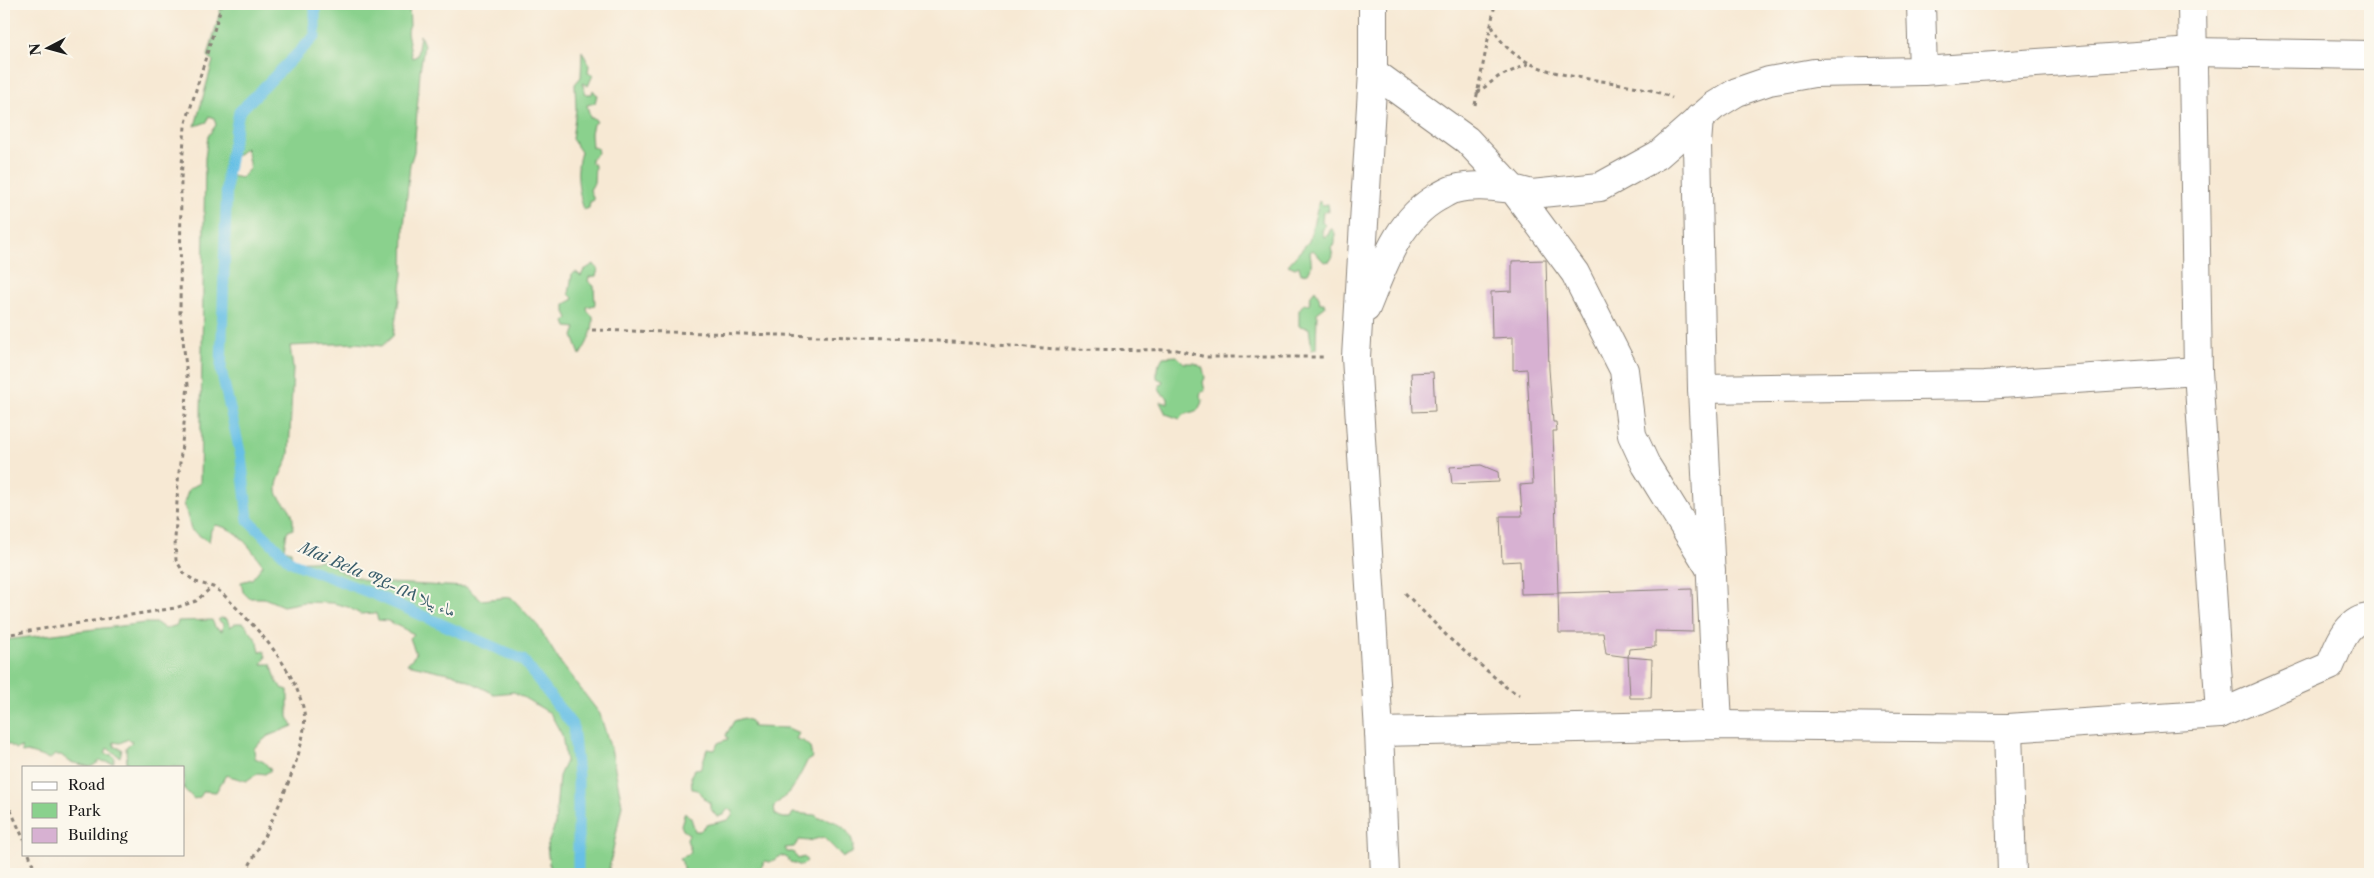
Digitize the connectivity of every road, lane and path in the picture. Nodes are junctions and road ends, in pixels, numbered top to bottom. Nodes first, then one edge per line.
1 (222, 4) edge
2 (1373, 4) edge
3 (1496, 4) edge
4 (1922, 4) edge
5 (2192, 4) edge
6 (1492, 26) junction
7 (2193, 52) junction
8 (2370, 56) edge
9 (1529, 64) junction
10 (1923, 71) junction
11 (1373, 72) junction
12 (1477, 93) junction
13 (1699, 118) junction
14 (1467, 140) junction
15 (1513, 189) junction
16 (592, 330) dead end
17 (1358, 330) junction
18 (1356, 357) junction
19 (2198, 371) junction
20 (1702, 389) junction
21 (1368, 561) junction
22 (1711, 570) junction
23 (212, 587) junction
24 (2370, 618) edge
25 (4, 634) edge
26 (1523, 697) dead end
27 (2220, 714) junction
28 (1718, 725) junction
29 (2008, 728) junction
30 (1379, 732) junction
31 (4, 795) edge
32 (22, 836) edge
33 (30, 856) edge
34 (36, 874) edge
35 (245, 874) edge
36 (1385, 874) edge
37 (2012, 874) edge

1 - 23 path
2 - 11 street
3 - 6 path
4 - 10 street
5 - 7 street
6 - 9 path
6 - 12 path
7 - 8 street
7 - 10 street
7 - 19 street
9 - 12 path
9 - 13 path
10 - 13 street
11 - 14 street
11 - 17 street
12 - 14 path
13 - 15 street
13 - 20 street
14 - 15 street
15 - 17 street
15 - 22 street
16 - 18 path
17 - 18 street
18 - 21 street
19 - 20 street
19 - 27 street
20 - 22 street
21 - 26 path
21 - 30 street
22 - 28 street
23 - 25 path
23 - 35 path
24 - 27 street
27 - 29 street
28 - 29 street
28 - 30 street
29 - 37 street
30 - 36 street
31 - 32 path
33 - 34 path

